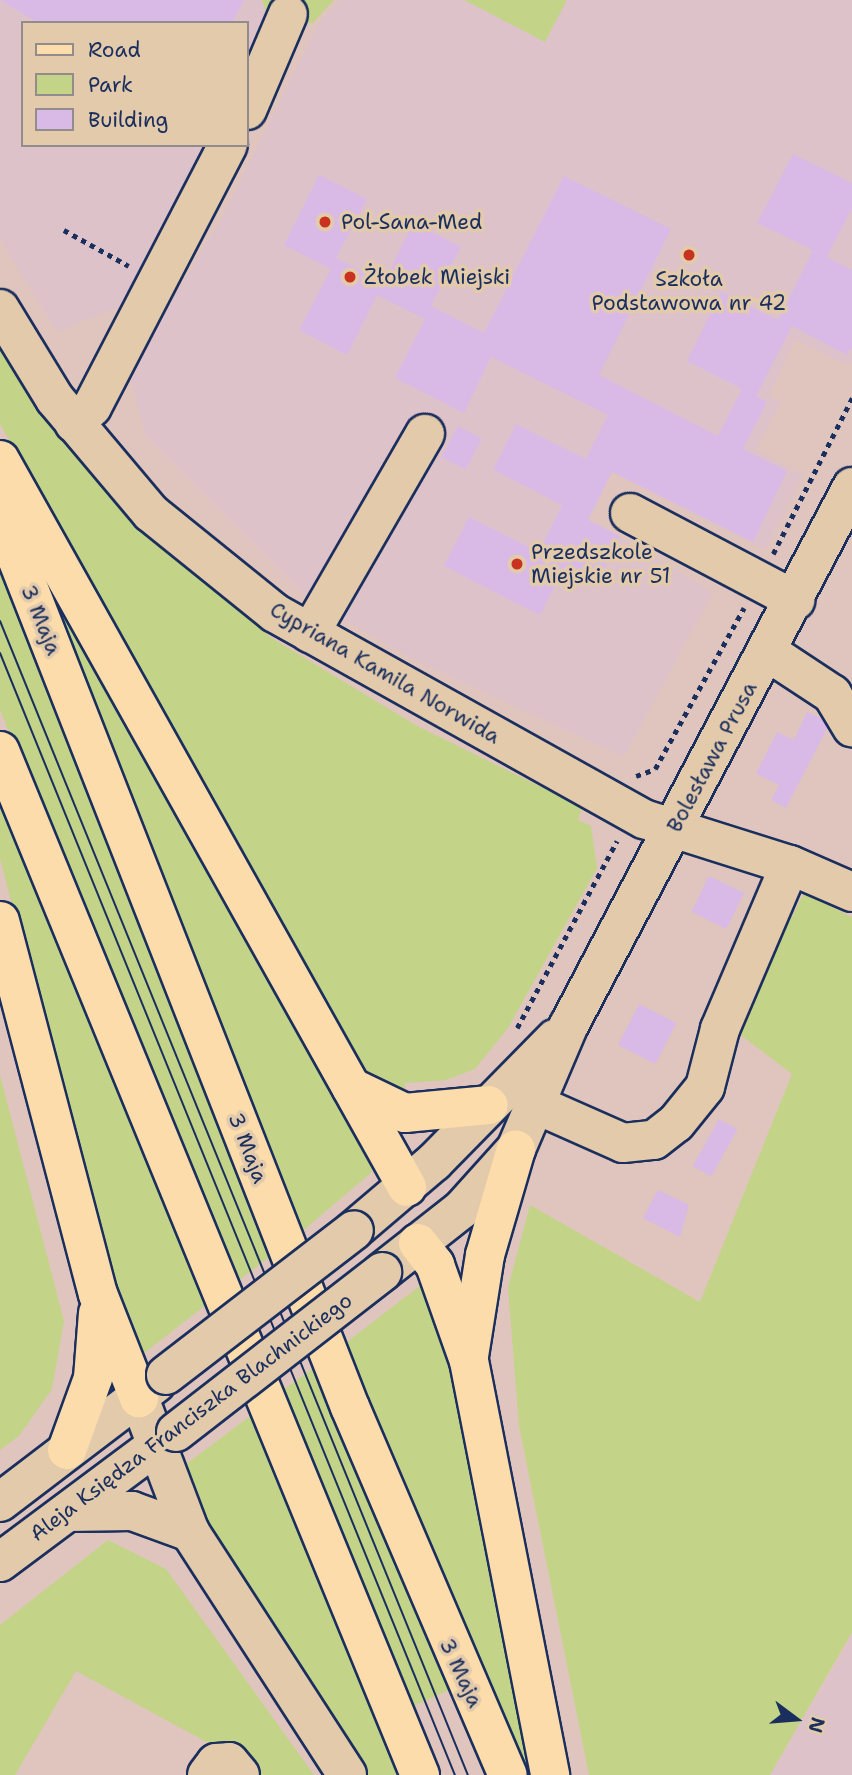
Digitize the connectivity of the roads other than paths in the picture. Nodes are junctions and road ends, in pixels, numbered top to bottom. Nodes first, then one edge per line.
1 (288, 14) dead end
2 (248, 108) edge
3 (227, 147) edge
4 (0, 309) edge
5 (74, 422) junction
6 (425, 433) dead end
7 (0, 460) edge
8 (852, 487) edge
9 (630, 513) dead end
10 (0, 515) edge
11 (795, 600) junction
12 (310, 632) junction
13 (768, 652) junction
14 (852, 727) edge
15 (0, 751) edge
16 (674, 829) junction
17 (790, 864) junction
18 (852, 892) edge
19 (0, 921) edge
20 (569, 1025) junction
21 (351, 1087) junction
22 (535, 1104) junction
23 (489, 1105) junction
24 (516, 1149) junction
25 (407, 1187) junction
26 (418, 1243) junction
27 (98, 1294) junction
28 (469, 1361) junction
29 (152, 1387) junction
30 (164, 1439) junction
31 (67, 1450) junction
32 (0, 1502) edge
33 (68, 1512) junction
34 (190, 1532) junction
35 (0, 1562) edge
36 (347, 1775) edge
37 (420, 1775) edge
38 (508, 1775) edge
39 (550, 1775) edge

1 - 2 street
3 - 5 street
4 - 5 street, Cypriana Kamila Norwida
5 - 12 street, Cypriana Kamila Norwida
6 - 12 street
7 - 21 main road
8 - 11 street, Bolesława Prusa
9 - 11 street
10 - 38 main road, 3 Maja
11 - 13 street, Bolesława Prusa
12 - 16 street, Cypriana Kamila Norwida
13 - 14 street
13 - 16 street, Bolesława Prusa
15 - 37 main road
16 - 17 street, Cypriana Kamila Norwida
16 - 20 street, Bolesława Prusa
17 - 18 street, Cypriana Kamila Norwida
17 - 22 street
19 - 27 main road
20 - 22 street, Bolesława Prusa
20 - 23 street, Bolesława Prusa
21 - 23 main road
21 - 25 main road
22 - 24 street, Bolesława Prusa
23 - 25 street, Bolesława Prusa
24 - 26 street, Bolesława Prusa
24 - 28 main road
25 - 26 street
25 - 29 street, Bolesława Prusa, bridge
26 - 28 main road
26 - 30 street, Aleja Księdza Franciszka Blachnickiego, bridge
27 - 29 main road
27 - 31 main road
28 - 39 main road
29 - 30 street
29 - 31 street
30 - 33 street, Aleja Księdza Franciszka Blachnickiego
30 - 34 street
31 - 32 street
33 - 34 street
33 - 35 street, Aleja Księdza Franciszka Blachnickiego
34 - 36 street

